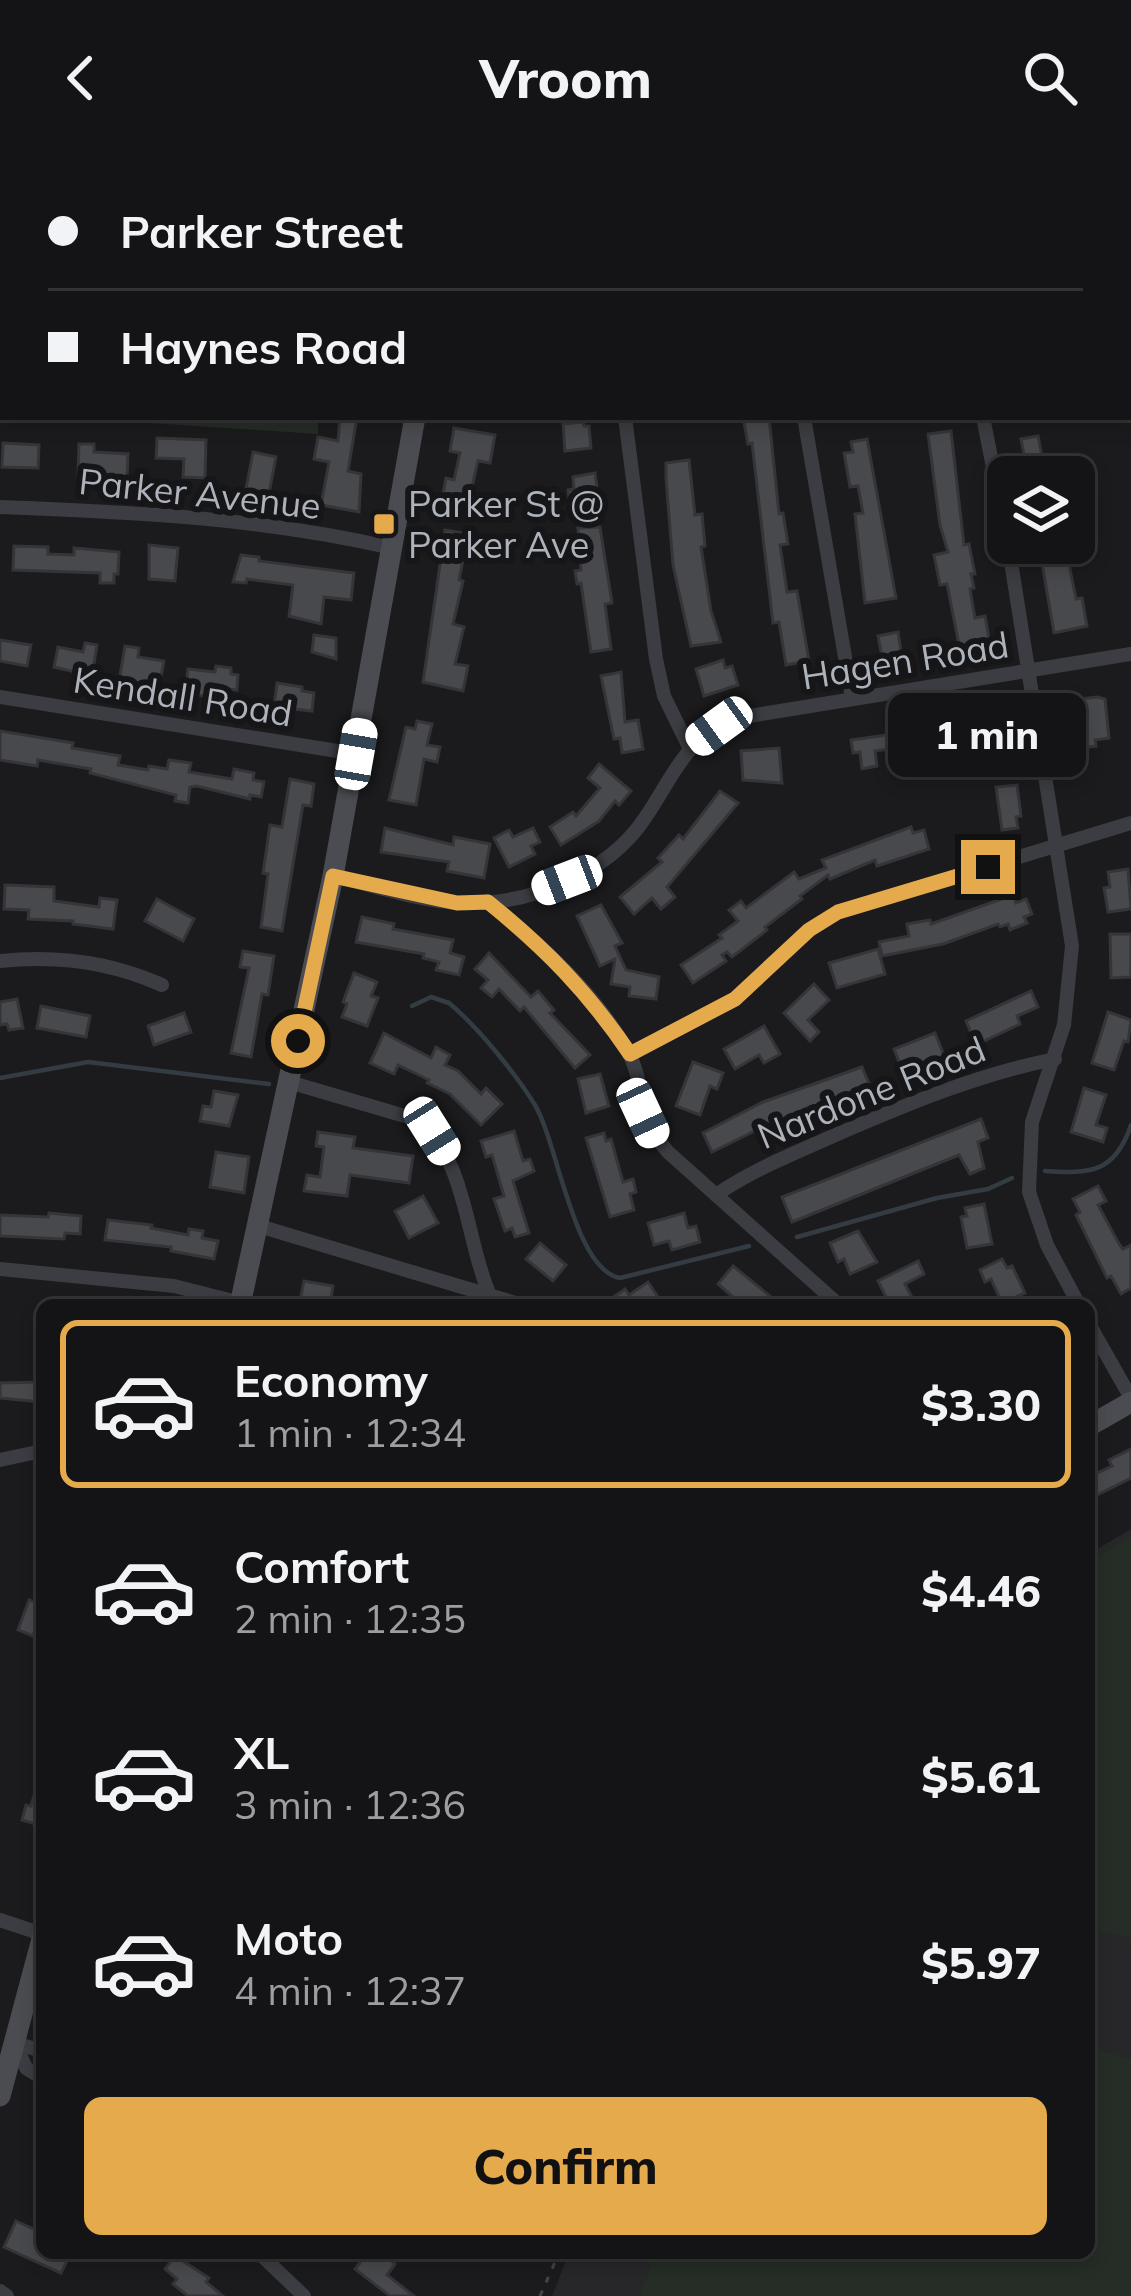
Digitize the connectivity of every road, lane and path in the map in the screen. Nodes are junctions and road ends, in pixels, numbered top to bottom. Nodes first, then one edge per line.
1 (414, 420) edge
2 (625, 420) edge
3 (805, 420) edge
4 (984, 420) edge
5 (991, 456) edge
6 (0, 507) edge
7 (392, 548) junction
8 (1012, 564) edge
9 (1131, 654) edge
10 (1030, 670) junction
11 (0, 697) edge
12 (852, 698) junction
13 (689, 747) junction
14 (356, 754) junction
15 (1131, 823) edge
16 (1057, 844) junction
17 (333, 876) junction
18 (488, 902) junction
19 (0, 961) edge
20 (162, 985) dead end
21 (630, 1054) junction
22 (1055, 1059) junction
23 (289, 1082) junction
24 (716, 1195) junction
25 (259, 1226) junction
26 (0, 1269) edge
27 (489, 1293) junction
28 (222, 1299) edge
29 (242, 1299) edge
30 (506, 1299) edge
31 (832, 1299) edge
32 (1076, 1299) edge
33 (1095, 1335) edge
34 (1131, 1400) edge
35 (1095, 1422) edge
36 (36, 1452) edge
37 (0, 1460) edge
38 (0, 1920) edge
39 (36, 1935) edge
40 (36, 1961) edge
41 (15, 2043) junction
42 (36, 2049) edge
43 (36, 2074) edge
44 (0, 2096) edge
45 (265, 2259) edge
46 (556, 2259) edge
47 (304, 2296) edge
48 (540, 2296) edge

1 - 7 main road
2 - 13 street
3 - 12 street
4 - 5 street
6 - 7 street, Parker Avenue
7 - 14 main road
8 - 10 street
9 - 10 street, Hagen Road
10 - 12 street, Hagen Road
10 - 16 street
11 - 14 street, Kendall Road
12 - 13 street, Hagen Road
13 - 18 street, Hagen Road
14 - 17 main road
15 - 16 street
16 - 21 street
16 - 22 street
17 - 18 street, Hagen Road
17 - 23 main road
18 - 21 street
19 - 20 street
21 - 24 street
22 - 24 street, Nardone Road
22 - 32 street
23 - 25 main road
23 - 27 street
24 - 31 street
25 - 27 street
25 - 29 main road
26 - 28 street
27 - 30 street
33 - 34 street
34 - 35 main road
36 - 37 street
38 - 39 street
40 - 41 main road
41 - 42 street
41 - 43 street
41 - 44 main road
45 - 47 street
46 - 48 path

